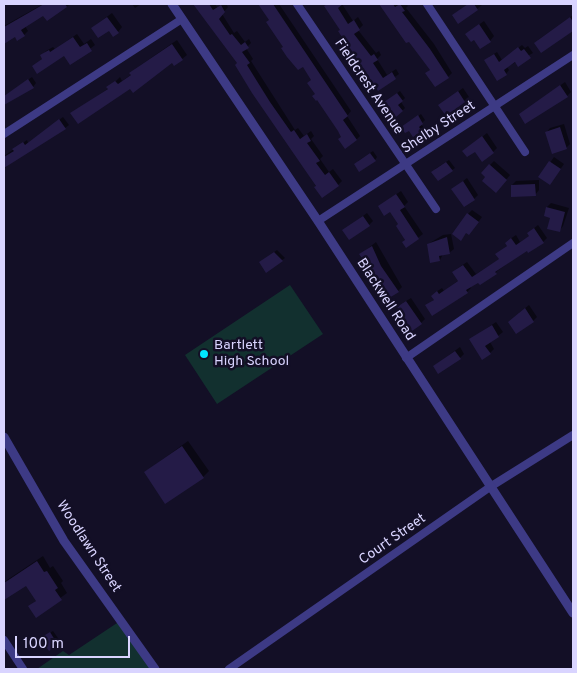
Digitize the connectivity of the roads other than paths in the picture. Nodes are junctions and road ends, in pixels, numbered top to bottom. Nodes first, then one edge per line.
1 (172, 4) edge
2 (297, 4) edge
3 (427, 4) edge
4 (182, 19) junction
5 (573, 55) edge
6 (496, 106) junction
7 (4, 134) edge
8 (525, 152) dead end
9 (405, 165) junction
10 (436, 209) dead end
11 (318, 221) junction
12 (573, 243) edge
13 (406, 358) junction
14 (573, 435) edge
15 (4, 437) edge
16 (490, 487) junction
17 (573, 613) edge
18 (4, 640) edge
19 (23, 669) edge
20 (155, 669) edge
21 (229, 669) edge

1 - 4 street, Blackwell Road
2 - 9 street, Fieldcrest Avenue
3 - 6 street
4 - 7 street
4 - 11 street, Blackwell Road
5 - 6 street, Shelby Street
6 - 8 street
6 - 9 street, Shelby Street
9 - 10 street, Fieldcrest Avenue
9 - 11 street, Shelby Street
11 - 13 street, Blackwell Road
12 - 13 street
13 - 16 street, Blackwell Road
14 - 16 street, Court Street
15 - 20 street, Woodlawn Street
16 - 17 street, Blackwell Road
16 - 21 street, Court Street
18 - 19 street

